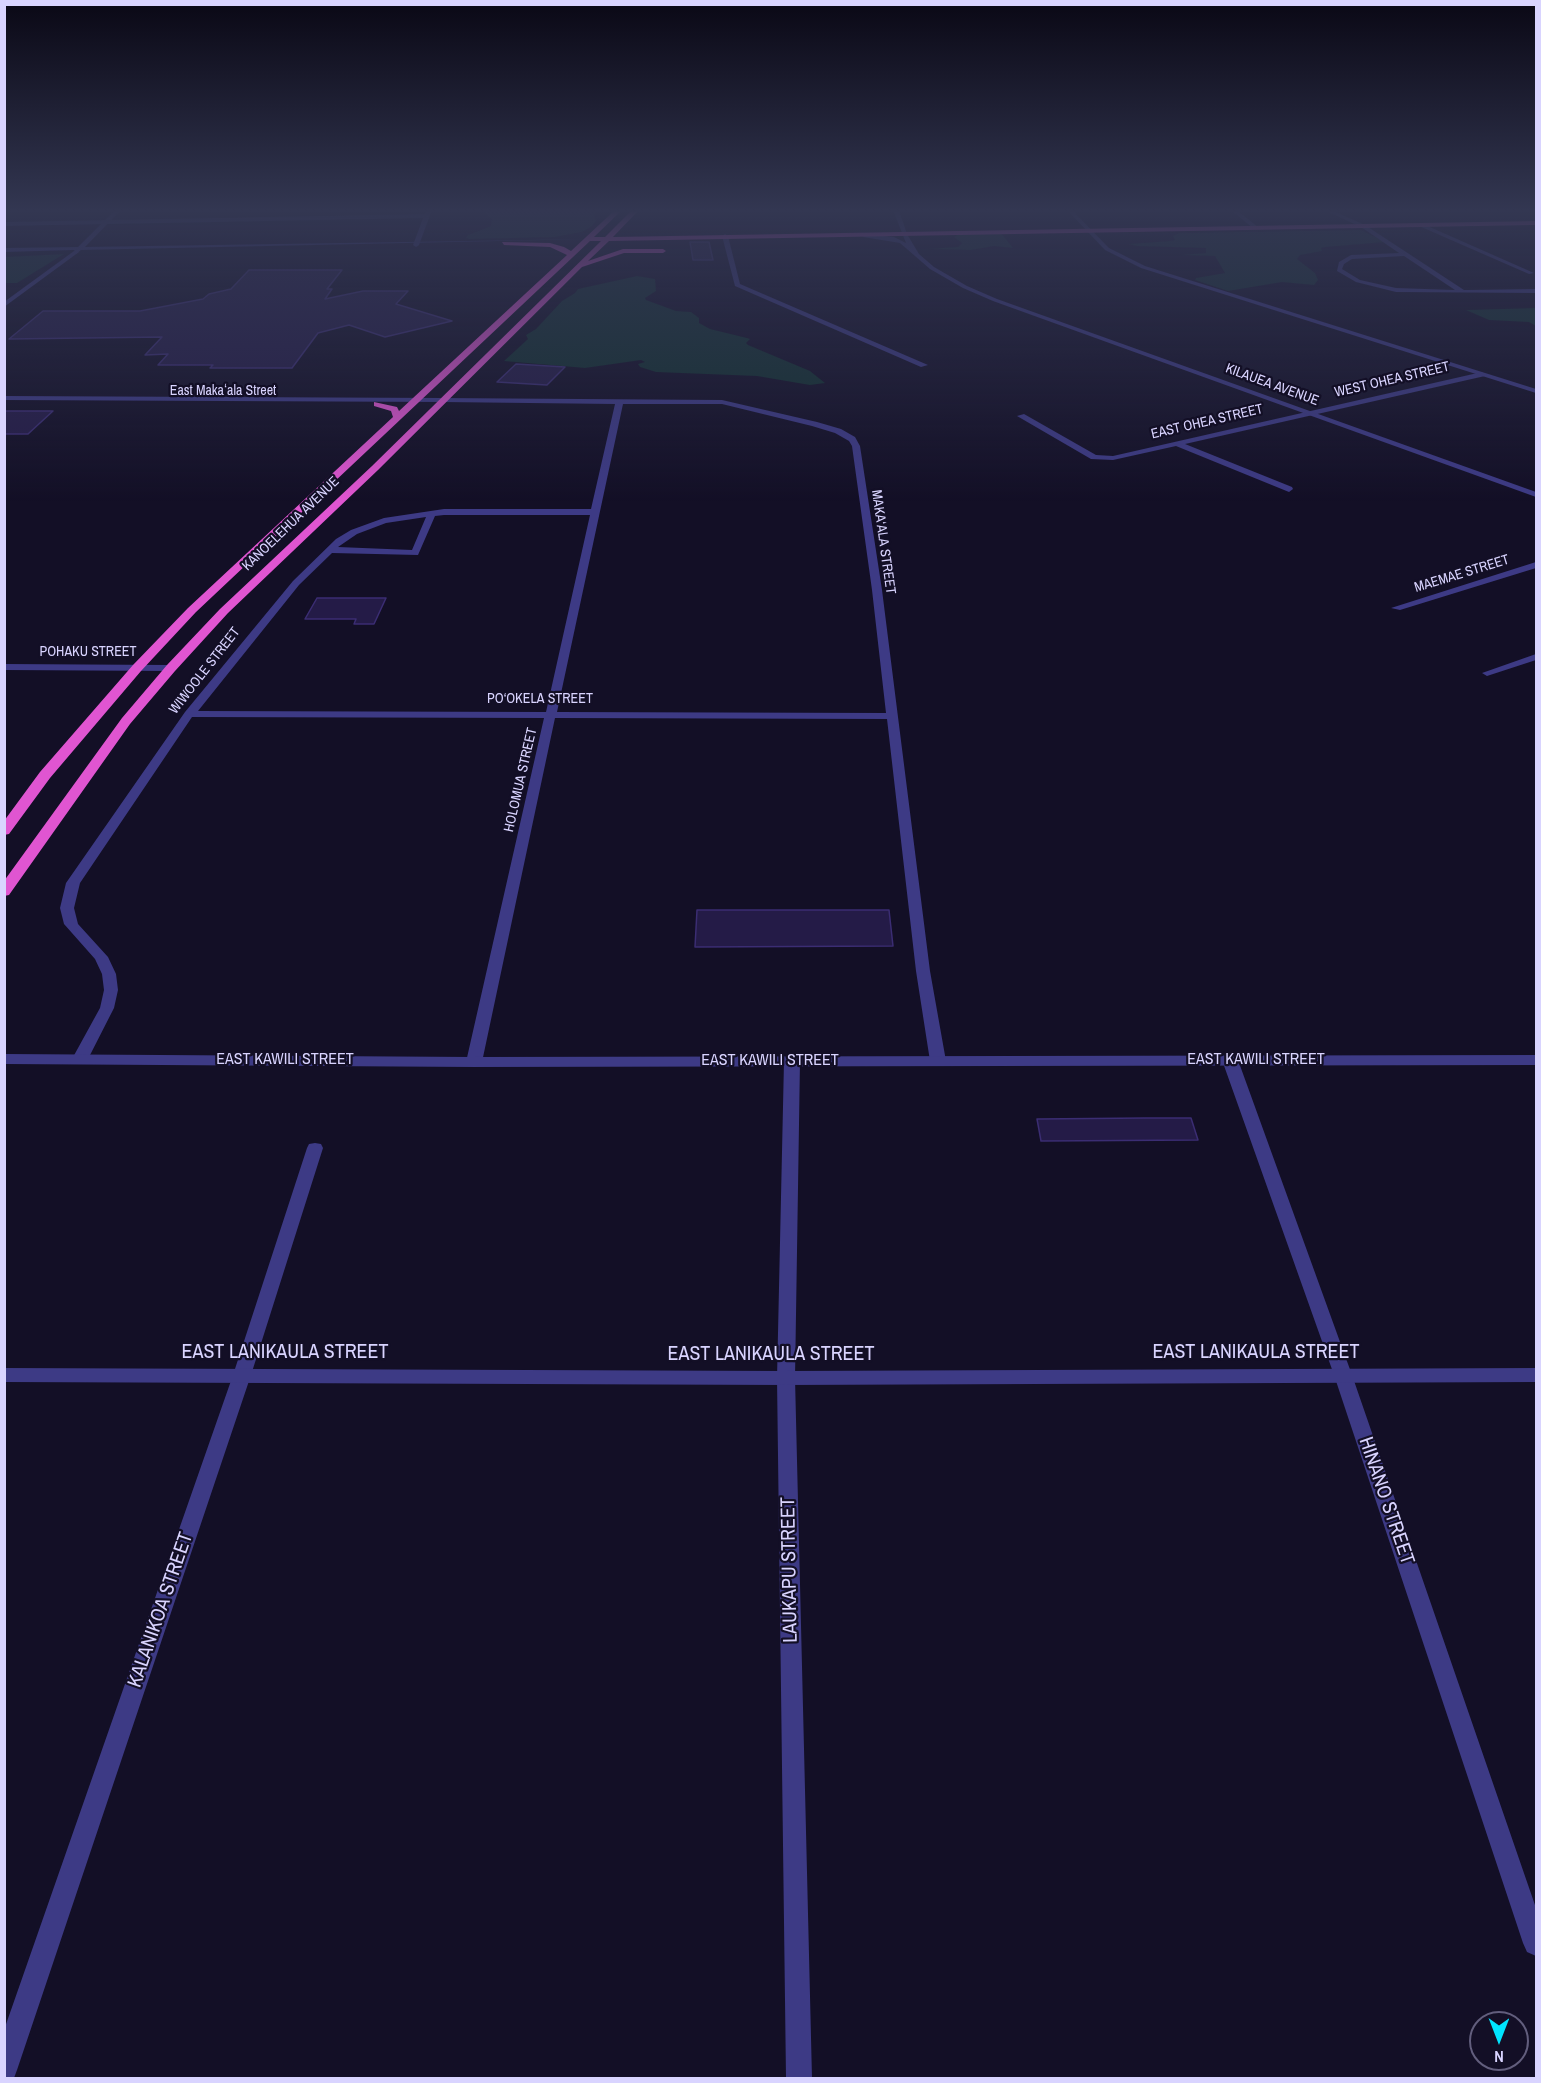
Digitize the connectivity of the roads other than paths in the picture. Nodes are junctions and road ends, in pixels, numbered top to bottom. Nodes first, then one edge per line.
1 (515, 307) edge
2 (537, 307) edge
3 (789, 307) edge
4 (1015, 307) edge
5 (1268, 307) edge
6 (924, 365) dead end
7 (1482, 374) junction
8 (1536, 391) edge
9 (4, 398) edge
10 (620, 400) junction
11 (416, 401) junction
12 (442, 401) junction
13 (4, 404) edge
14 (377, 404) junction
15 (1308, 413) junction
16 (1021, 416) dead end
17 (398, 417) junction
18 (1176, 443) junction
19 (1289, 489) dead end
20 (1536, 495) edge
21 (594, 512) junction
22 (432, 513) junction
23 (329, 550) junction
24 (1536, 565) edge
25 (1396, 608) dead end
26 (1536, 657) edge
27 (4, 667) edge
28 (137, 668) junction
29 (171, 668) junction
30 (1487, 673) dead end
31 (189, 714) junction
32 (551, 714) junction
33 (891, 716) junction
34 (4, 831) edge
35 (4, 892) edge
36 (4, 1059) edge
37 (80, 1059) junction
38 (938, 1060) junction
39 (1230, 1060) junction
40 (1536, 1060) edge
41 (792, 1061) junction
42 (474, 1062) junction
43 (315, 1148) dead end
44 (4, 1374) edge
45 (242, 1375) junction
46 (1343, 1375) junction
47 (1536, 1375) edge
48 (786, 1378) junction
49 (1536, 1943) edge
50 (4, 2070) edge
51 (799, 2079) edge

1 - 11 highway, KANOELEHUA AVENUE
2 - 12 highway, KANOELEHUA AVENUE
3 - 6 street
4 - 15 street, KILAUEA AVENUE
5 - 7 street
7 - 8 street
7 - 15 street, WEST OHEA STREET
9 - 11 street, East Makaʻala Street
10 - 12 street, MAKA‘ALA STREET
10 - 21 street, HOLOMUA STREET
10 - 33 street, MAKA‘ALA STREET
11 - 12 street, East Makaʻala Street
11 - 14 street, East Makaʻala Street
11 - 17 highway, KANOELEHUA AVENUE
12 - 29 highway, KANOELEHUA AVENUE
13 - 14 street, East Makaʻala Street
14 - 17 highway
15 - 18 street, EAST OHEA STREET
15 - 20 street, KILAUEA AVENUE
16 - 18 street, EAST OHEA STREET
17 - 28 highway, KANOELEHUA AVENUE
18 - 19 street
21 - 22 street, WIWOOLE STREET
21 - 32 street, HOLOMUA STREET
22 - 23 street, WIWOOLE STREET
22 - 23 street
23 - 31 street, WIWOOLE STREET
24 - 25 street, MAEMAE STREET
26 - 30 street
27 - 28 street, POHAKU STREET
28 - 29 street, POHAKU STREET
28 - 34 highway, KANOELEHUA AVENUE
29 - 35 highway, KANOELEHUA AVENUE
31 - 32 street, PO‘OKELA STREET
31 - 37 street, WIWOOLE STREET
32 - 33 street, PO‘OKELA STREET
32 - 42 street, HOLOMUA STREET
33 - 38 street, MAKA‘ALA STREET
36 - 37 street, EAST KAWILI STREET
37 - 42 street, EAST KAWILI STREET
38 - 39 street, EAST KAWILI STREET
38 - 41 street, EAST KAWILI STREET
39 - 40 street, EAST KAWILI STREET
39 - 46 street, HINANO STREET
41 - 42 street, EAST KAWILI STREET
41 - 48 street, LAUKAPU STREET
43 - 45 street, KALANIKOA STREET
44 - 45 street, EAST LANIKAULA STREET
45 - 48 street, EAST LANIKAULA STREET
45 - 50 street, KALANIKOA STREET
46 - 47 street, EAST LANIKAULA STREET
46 - 48 street, EAST LANIKAULA STREET
46 - 49 street, HINANO STREET
48 - 51 street, LAUKAPU STREET

